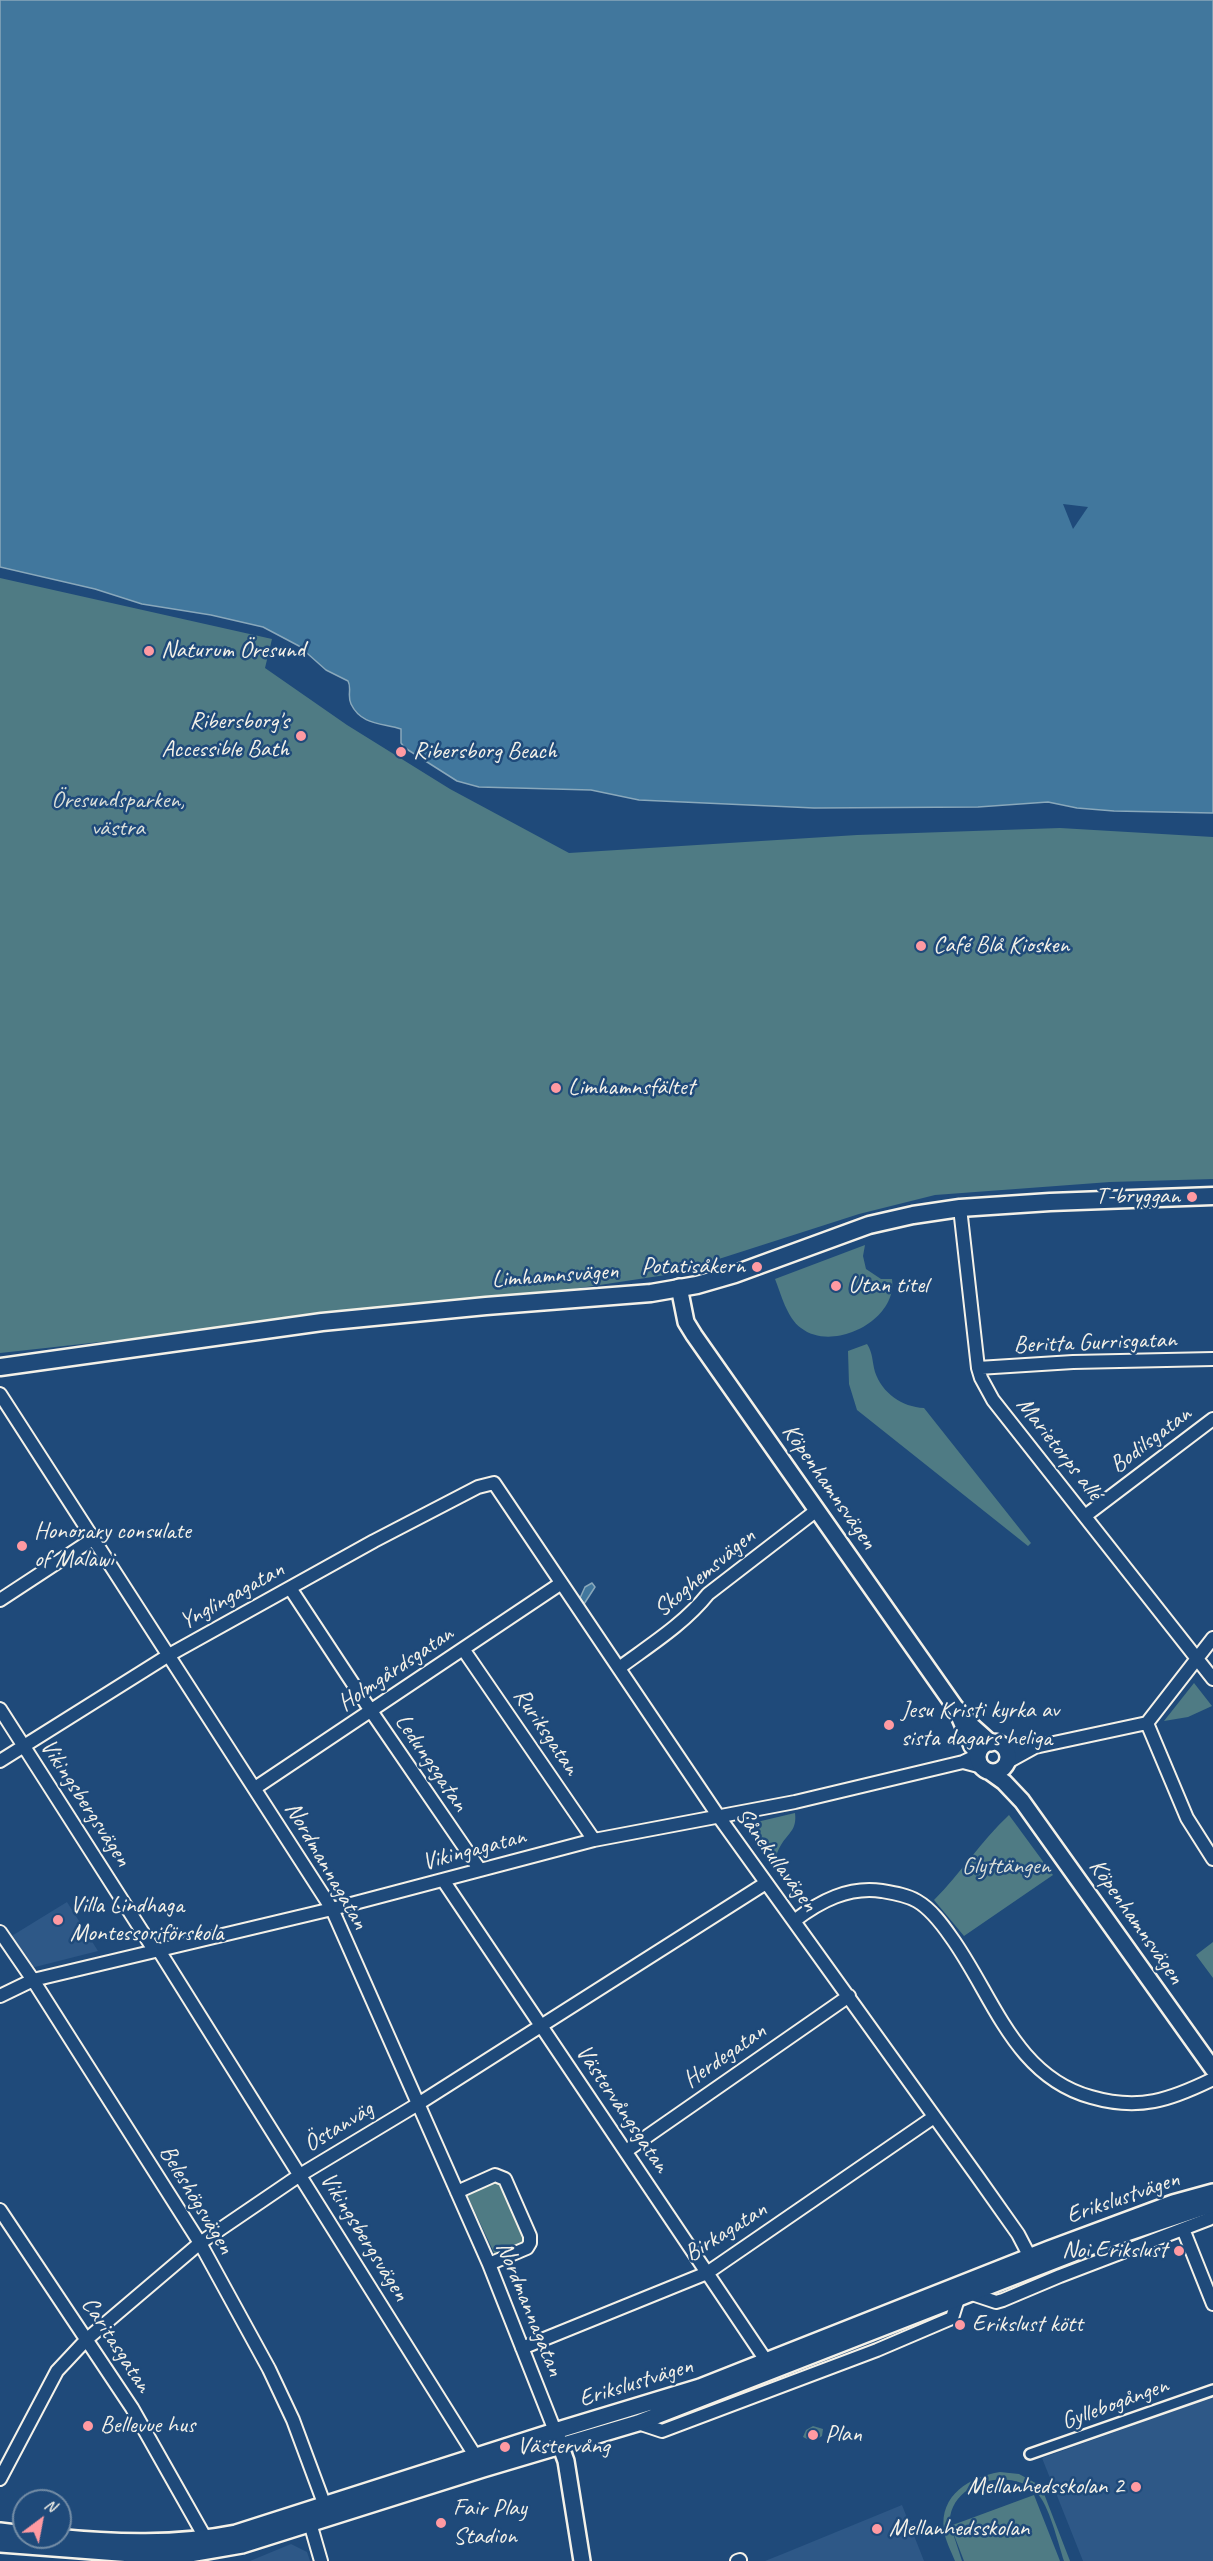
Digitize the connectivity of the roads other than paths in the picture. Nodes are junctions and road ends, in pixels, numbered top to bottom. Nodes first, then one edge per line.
1 (1213, 1196) edge
2 (960, 1208) junction
3 (680, 1287) junction
4 (1213, 1359) edge
5 (0, 1367) edge
6 (978, 1368) junction
7 (0, 1394) edge
8 (1213, 1419) edge
9 (494, 1484) joint
10 (817, 1510) junction
11 (1086, 1516) junction
12 (93, 1539) junction
13 (560, 1584) junction
14 (291, 1588) junction
15 (0, 1600) edge
16 (1213, 1638) edge
17 (463, 1649) junction
18 (169, 1655) junction
19 (1197, 1659) junction
20 (619, 1668) junction
21 (1213, 1679) edge
22 (955, 1707) junction
23 (0, 1709) edge
24 (370, 1711) junction
25 (1147, 1723) junction
26 (997, 1745) junction
27 (24, 1746) junction
28 (1035, 1747) junction
29 (0, 1761) edge
30 (982, 1762) junction
31 (1006, 1763) junction
32 (255, 1788) junction
33 (1022, 1801) junction
34 (719, 1817) junction
35 (594, 1840) junction
36 (1213, 1859) edge
37 (480, 1870) junction
38 (443, 1880) junction
39 (766, 1883) junction
40 (332, 1909) junction
41 (794, 1921) junction
42 (0, 1932) edge
43 (156, 1949) junction
44 (33, 1980) junction
45 (0, 1996) edge
46 (849, 1996) junction
47 (540, 2025) junction
48 (1213, 2069) edge
49 (1213, 2079) edge
50 (418, 2104) junction
51 (934, 2116) junction
52 (626, 2151) junction
53 (300, 2175) junction
54 (457, 2192) junction
55 (1213, 2192) edge
56 (1213, 2204) edge
57 (0, 2210) edge
58 (1213, 2210) edge
59 (1183, 2229) junction
60 (201, 2243) junction
61 (1030, 2257) junction
62 (489, 2264) junction
63 (707, 2273) junction
64 (965, 2296) junction
65 (1213, 2304) edge
66 (87, 2339) junction
67 (522, 2348) junction
68 (767, 2362) junction
69 (1213, 2390) edge
70 (555, 2430) junction
71 (561, 2447) junction
72 (1030, 2454) dead end
73 (476, 2457) junction
74 (0, 2479) edge
75 (325, 2506) junction
76 (310, 2523) junction
77 (72, 2538) edge
78 (206, 2539) junction
79 (0, 2544) edge
80 (94, 2556) edge
81 (321, 2561) edge
82 (582, 2561) edge

1 - 2 main road, Limhamnsvägen
2 - 3 main road, Limhamnsvägen
2 - 6 street, Marietorps allé
3 - 5 main road, Limhamnsvägen
3 - 10 street, Köpenhamnsvägen
4 - 6 street, Beritta Gurrisgatan
6 - 11 street, Marietorps allé
7 - 12 street, Nordmannagatan
8 - 11 street, Bodilsgatan
9 - 13 street, Sånekullavägen
9 - 14 street, Ynglingagatan
10 - 20 street, Skoghemsvägen
10 - 22 street, Köpenhamnsvägen
11 - 19 street, Marietorps allé
12 - 15 street
12 - 18 street, Nordmannagatan
13 - 17 street, Holmgårdsgatan
13 - 20 street, Sånekullavägen
14 - 18 street, Ynglingagatan
14 - 24 street, Ledungsgatan
16 - 19 street
17 - 24 street, Holmgårdsgatan
17 - 35 street, Ruriksgatan
18 - 27 street, Ynglingagatan
18 - 32 street, Nordmannagatan
19 - 21 street, Marietorps allé
19 - 25 street
20 - 34 street, Sånekullavägen
22 - 26 street, Köpenhamnsvägen
22 - 30 street, Köpenhamnsvägen
23 - 27 street, Vikingsbergsvägen
24 - 32 street, Holmgårdsgatan
24 - 37 street, Ledungsgatan
25 - 28 street
25 - 36 street
26 - 28 street
26 - 30 street
26 - 31 street
27 - 29 street, Ynglingagatan
27 - 43 street, Vikingsbergsvägen
28 - 31 street
30 - 31 street
30 - 33 street, Köpenhamnsvägen
30 - 34 street, Vikingagatan
31 - 33 street, Köpenhamnsvägen
32 - 40 street, Nordmannagatan
33 - 48 street, Köpenhamnsvägen
34 - 35 street, Vikingagatan
34 - 39 street, Sånekullavägen
35 - 37 street, Vikingagatan
37 - 38 street, Vikingagatan
38 - 40 street, Vikingagatan
38 - 47 street, Västervångsgatan
39 - 41 street, Sånekullavägen
39 - 47 street, Östanväg
40 - 43 street, Vikingagatan
40 - 50 street, Nordmannagatan
41 - 46 street, Sånekullavägen
41 - 49 street
42 - 44 street, Beleshögsvägen
43 - 44 street, Vikingagatan
43 - 53 street, Vikingsbergsvägen
44 - 45 street, Vikingagatan
44 - 60 street, Beleshögsvägen
46 - 51 street, Sånekullavägen
46 - 52 street, Herdegatan
47 - 50 street, Östanväg
47 - 52 street, Västervångsgatan
50 - 53 street, Östanväg
50 - 54 street, Nordmannagatan
51 - 61 street, Sånekullavägen
51 - 63 street, Birkagatan
52 - 63 street, Västervångsgatan
53 - 60 street, Östanväg
53 - 73 street, Vikingsbergsvägen
54 - 62 street, Nordmannagatan
54 - 62 street
55 - 61 street, Erikslustvägen
56 - 64 street, Erikslustvägen
57 - 66 street, Caritasgatan
58 - 59 street, Erikslustvägen
59 - 64 street, Erikslustvägen
59 - 65 street
60 - 66 street, Östanväg
60 - 75 street, Beleshögsvägen
61 - 68 street, Erikslustvägen
62 - 67 street, Nordmannagatan
63 - 67 street, Birkagatan
63 - 68 street, Västervångsgatan
64 - 71 street, Erikslustvägen
66 - 74 street, Östanväg
66 - 78 street, Caritasgatan
67 - 70 street, Nordmannagatan
68 - 70 street, Erikslustvägen
69 - 72 street, Gyllebogången
70 - 71 street
70 - 73 street, Erikslustvägen
71 - 76 street, Erikslustvägen
71 - 82 street
73 - 75 street, Erikslustvägen
75 - 78 street, Erikslustvägen
76 - 80 street, Erikslustvägen
76 - 81 street
77 - 78 street, Erikslustvägen
79 - 80 street, Erikslustvägen

